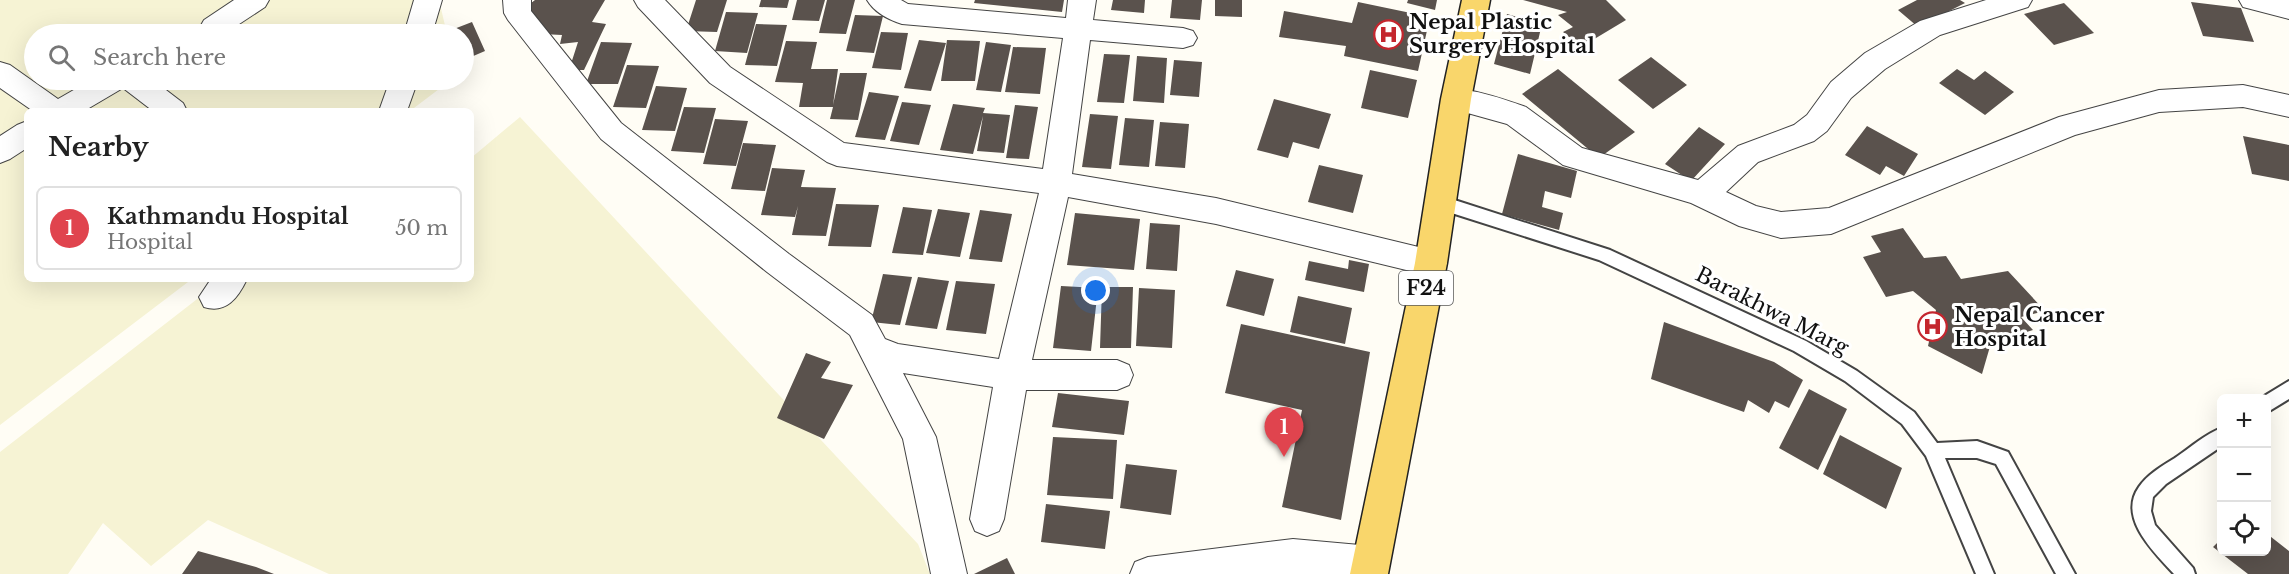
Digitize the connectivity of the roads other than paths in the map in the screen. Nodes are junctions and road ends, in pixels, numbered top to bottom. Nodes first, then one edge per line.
1 (255, 0) edge
2 (428, 0) edge
3 (518, 0) edge
4 (648, 0) edge
5 (881, 0) edge
6 (1082, 0) edge
7 (1476, 0) edge
8 (2018, 0) edge
9 (2253, 0) edge
10 (2289, 9) edge
11 (219, 24) edge
12 (421, 24) edge
13 (1078, 30) junction
14 (1184, 38) dead end
15 (0, 73) edge
16 (24, 90) edge
17 (24, 90) edge
18 (96, 90) edge
19 (147, 90) edge
20 (400, 90) edge
21 (1456, 99) junction
22 (2289, 106) edge
23 (50, 108) edge
24 (66, 108) edge
25 (169, 108) edge
26 (394, 108) edge
27 (24, 135) edge
28 (0, 151) edge
29 (1056, 183) junction
30 (1699, 193) junction
31 (1442, 203) junction
32 (1431, 263) junction
33 (875, 350) junction
34 (1012, 375) junction
35 (1117, 375) dead end
36 (2289, 389) edge
37 (2271, 402) edge
38 (2217, 439) edge
39 (1933, 451) junction
40 (987, 519) dead end
41 (1370, 568) edge
42 (949, 574) edge
43 (1148, 574) edge
44 (1985, 574) edge
45 (2066, 574) edge
46 (2186, 574) edge

1 - 11 street
2 - 12 street
3 - 33 street
4 - 29 street
5 - 13 street
6 - 13 street
7 - 21 main road, F24
8 - 30 street
9 - 10 street
13 - 14 street
13 - 29 street
15 - 17 street
16 - 23 street
18 - 24 street
19 - 25 street
20 - 26 street
21 - 30 street
21 - 31 main road, F24
22 - 30 street
27 - 28 street
29 - 32 street
29 - 34 street
31 - 32 main road, F24
31 - 39 lane, Barakhwa Marg
32 - 41 main road, F24
33 - 34 street
33 - 42 street
34 - 35 street
34 - 40 street
36 - 37 lane
38 - 46 lane
39 - 44 lane, Barakhwa Marg
39 - 45 lane
41 - 43 street

